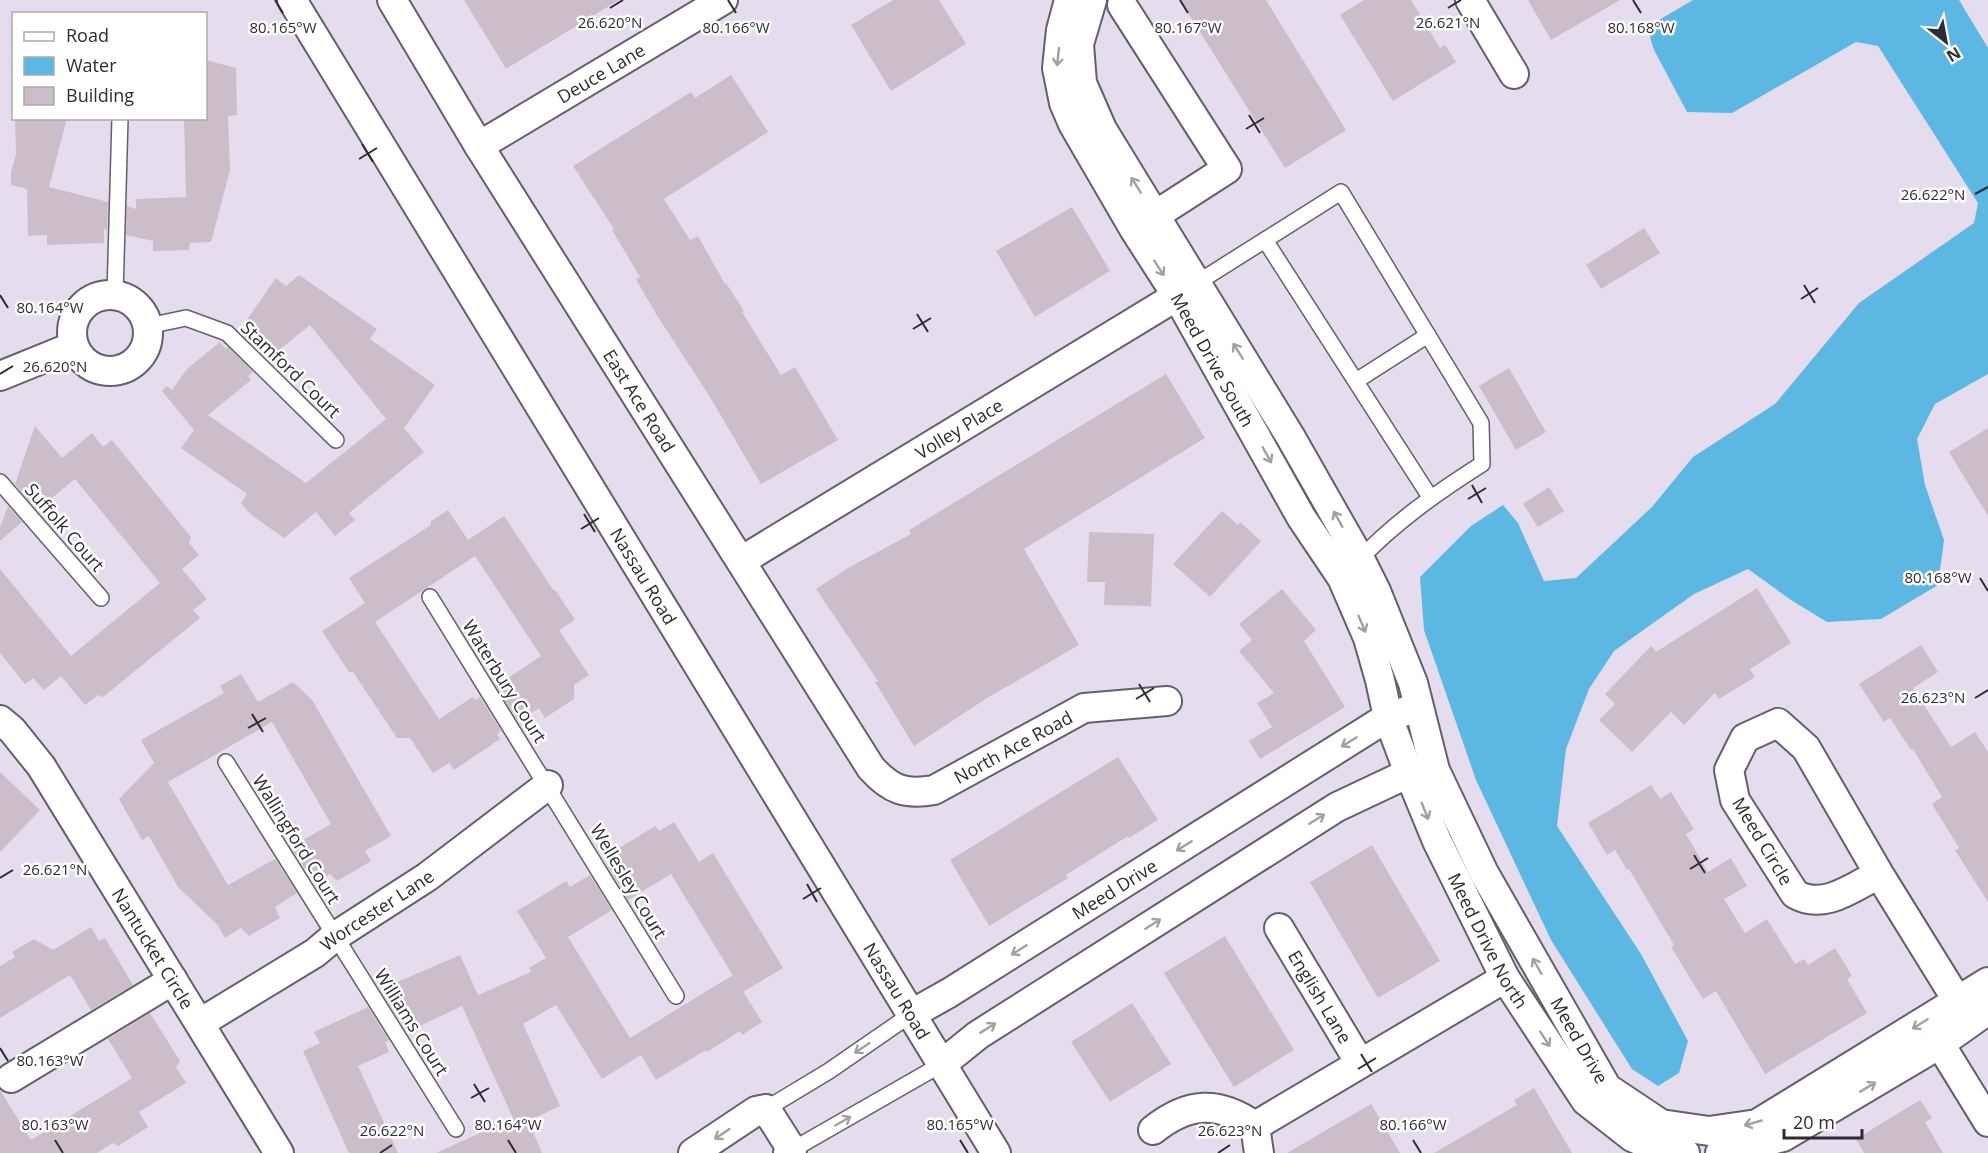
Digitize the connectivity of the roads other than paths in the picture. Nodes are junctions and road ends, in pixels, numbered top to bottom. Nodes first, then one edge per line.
1 (292, 0) edge
2 (392, 0) edge
3 (723, 0) edge
4 (1069, 0) edge
5 (1092, 0) edge
6 (1470, 0) edge
7 (1122, 5) dead end
8 (1514, 74) dead end
9 (120, 120) edge
10 (478, 146) junction
11 (1145, 222) junction
12 (1265, 240) junction
13 (1187, 289) junction
14 (115, 295) junction
15 (148, 326) junction
16 (1428, 335) junction
17 (74, 346) junction
18 (0, 376) edge
19 (1356, 381) junction
20 (336, 440) dead end
21 (0, 482) edge
22 (1430, 497) junction
23 (741, 561) junction
24 (1351, 568) junction
25 (101, 597) dead end
26 (430, 597) dead end
27 (1167, 701) dead end
28 (1419, 707) junction
29 (1388, 717) junction
30 (0, 720) edge
31 (226, 762) dead end
32 (1422, 771) junction
33 (548, 785) junction
34 (898, 790) joint
35 (1879, 874) junction
36 (1280, 928) dead end
37 (334, 937) junction
38 (1505, 978) junction
39 (173, 980) junction
40 (1988, 982) edge
41 (676, 996) dead end
42 (1972, 1011) edge
43 (910, 1015) junction
44 (200, 1023) junction
45 (1940, 1044) junction
46 (1360, 1063) junction
47 (942, 1064) junction
48 (10, 1078) dead end
49 (765, 1109) junction
50 (1988, 1122) edge
51 (456, 1129) dead end
52 (1153, 1130) dead end
53 (1257, 1139) edge
54 (1627, 1145) edge
55 (790, 1152) edge
56 (279, 1153) edge
57 (693, 1153) edge
58 (996, 1153) edge
59 (1685, 1153) edge
60 (1720, 1153) edge

1 - 43 street, Nassau Road
2 - 10 street, East Ace Road
3 - 10 street, Deuce Lane
4 -> 11 street, Meed Drive South
11 -> 5 street, Meed Drive South
6 - 8 street
7 - 11 street
9 - 14 lane
10 - 23 street, East Ace Road
11 - 13 street, Meed Drive South
12 - 13 lane
12 - 16 lane
12 - 19 lane
13 - 23 street, Volley Place
13 - 24 street, Meed Drive South
14 - 15 street
14 - 17 street
15 - 17 street
15 - 20 lane, Stamford Court
16 - 19 lane
16 - 22 lane
17 - 18 street
19 - 22 lane
21 - 25 lane, Suffolk Court
22 - 24 lane
23 - 34 street, East Ace Road
24 - 28 street, Meed Drive South
24 -> 29 street, Meed Drive South
26 - 33 lane, Waterbury Court
27 - 34 street, North Ace Road
28 - 29 street, Meed Drive
28 - 32 street, Meed Drive
29 - 32 street, Meed Drive North
29 -> 43 street, Meed Drive
30 - 39 street, Nantucket Circle
31 - 37 lane, Wallingford Court
32 -> 38 street, Meed Drive North
42 -> 32 street, Meed Drive
47 -> 32 street
33 - 37 street, Worcester Lane
33 - 41 lane, Wellesley Court
35 - 35 street, Meed Circle
35 - 42 street, Meed Circle
36 - 46 street, English Lane
37 - 44 street, Worcester Lane
37 - 51 lane, Williams Court
38 - 46 street
38 -> 54 street, Meed Drive North
39 - 44 street, Nantucket Circle
39 - 48 street
40 - 42 street, Meed Drive
42 - 45 street, Meed Drive
43 - 47 street, Nassau Road
43 -> 49 lane
44 - 56 street, Nantucket Circle
45 - 50 street
60 -> 45 street, Meed Drive
46 - 53 street
55 -> 47 lane
47 - 58 street, Nassau Road
49 - 55 street
49 -> 57 street
52 - 53 street
54 - 59 street

